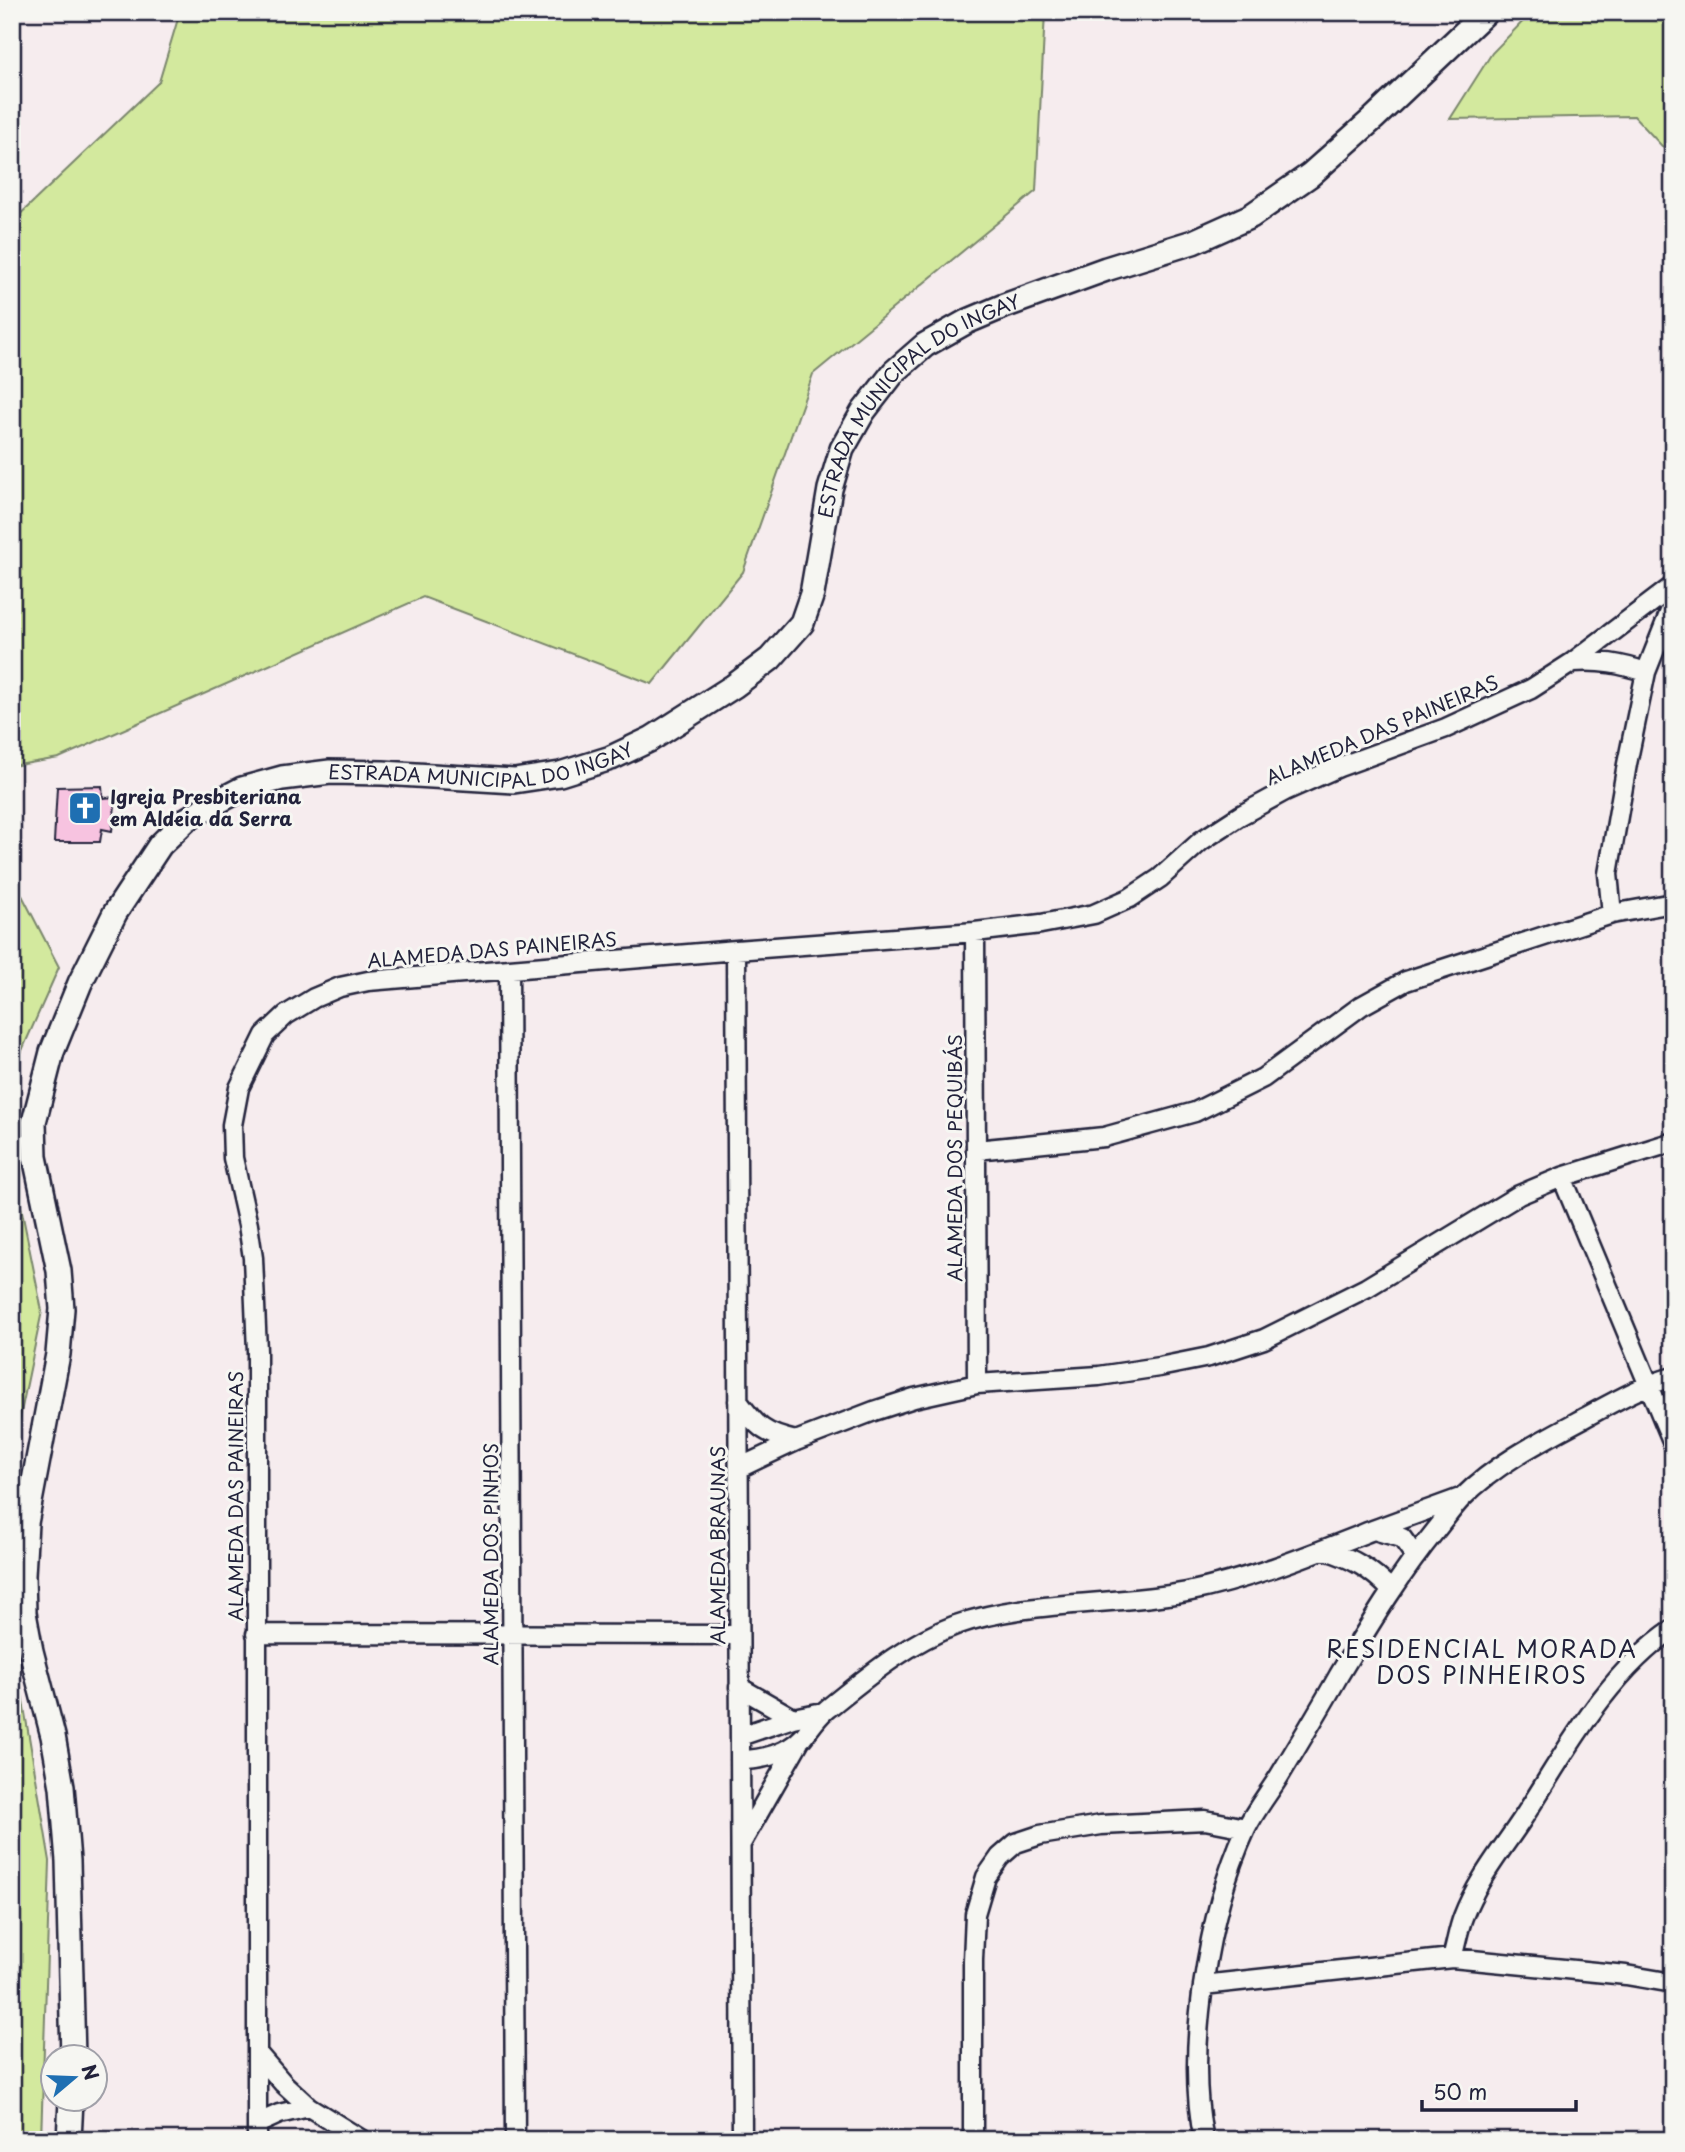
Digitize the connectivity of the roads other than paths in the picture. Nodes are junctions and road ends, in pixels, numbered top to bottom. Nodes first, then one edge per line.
1 (1485, 12) edge
2 (1673, 586) edge
3 (1673, 604) edge
4 (1633, 616) junction
5 (1661, 634) junction
6 (1573, 662) junction
7 (1646, 672) junction
8 (1673, 903) edge
9 (1612, 914) junction
10 (975, 932) junction
11 (736, 950) junction
12 (509, 969) junction
13 (1673, 1142) edge
14 (976, 1150) junction
15 (1562, 1177) junction
16 (1673, 1377) edge
17 (977, 1384) junction
18 (1649, 1384) junction
19 (738, 1401) junction
20 (796, 1441) junction
21 (1673, 1443) edge
22 (739, 1468) junction
23 (1463, 1497) junction
24 (1374, 1530) junction
25 (1325, 1550) junction
26 (1415, 1556) junction
27 (1391, 1590) junction
28 (1673, 1629) edge
29 (256, 1634) junction
30 (513, 1635) junction
31 (739, 1635) junction
32 (739, 1687) junction
33 (823, 1712) junction
34 (793, 1718) junction
35 (740, 1736) junction
36 (800, 1740) junction
37 (740, 1760) junction
38 (1246, 1828) junction
39 (740, 1845) junction
40 (1452, 1958) junction
41 (1673, 1983) edge
42 (1203, 1985) junction
43 (73, 2044) edge
44 (258, 2054) junction
45 (309, 2107) junction
46 (70, 2114) edge
47 (257, 2132) edge
48 (69, 2140) edge
49 (362, 2140) edge
50 (515, 2140) edge
51 (741, 2140) edge
52 (973, 2140) edge
53 (1204, 2140) edge

1 - 43 street, ESTRADA MUNICIPAL DO INGAY
2 - 4 street, ALAMEDA DAS PAINEIRAS
3 - 5 street
4 - 5 street
4 - 6 street, ALAMEDA DAS PAINEIRAS
5 - 7 street
6 - 7 street
6 - 10 street, ALAMEDA DAS PAINEIRAS
7 - 9 street
8 - 9 street
9 - 14 street
10 - 11 street, ALAMEDA DAS PAINEIRAS
10 - 14 street, ALAMEDA DOS PEQUIBÁS
11 - 12 street, ALAMEDA DAS PAINEIRAS
11 - 19 street, ALAMEDA BRAUNAS
12 - 29 street, ALAMEDA DAS PAINEIRAS
12 - 30 street, ALAMEDA DOS PINHOS
13 - 15 street
14 - 17 street, ALAMEDA DOS PEQUIBÁS
15 - 17 street
15 - 18 street
16 - 18 street
17 - 20 street
18 - 21 street
18 - 23 street
19 - 20 street
19 - 22 street, ALAMEDA BRAUNAS
20 - 22 street
22 - 31 street, ALAMEDA BRAUNAS
23 - 24 street
23 - 26 street
24 - 25 street
24 - 26 street
25 - 27 street
25 - 33 street
26 - 27 street
27 - 38 street
28 - 40 street
29 - 30 street
29 - 44 street, ALAMEDA DAS PAINEIRAS
30 - 31 street
30 - 50 street, ALAMEDA DOS PINHOS
31 - 32 street, ALAMEDA BRAUNAS
32 - 34 street
32 - 35 street, ALAMEDA BRAUNAS
33 - 34 street
33 - 36 street
34 - 35 street
35 - 37 street, ALAMEDA BRAUNAS
36 - 37 street
36 - 39 street
37 - 39 street, ALAMEDA BRAUNAS
38 - 42 street
38 - 52 street
39 - 51 street, ALAMEDA BRAUNAS
40 - 41 street
40 - 42 street
42 - 53 street
44 - 45 street
44 - 47 street, ALAMEDA DAS PAINEIRAS
45 - 47 street
45 - 49 street
46 - 48 street

